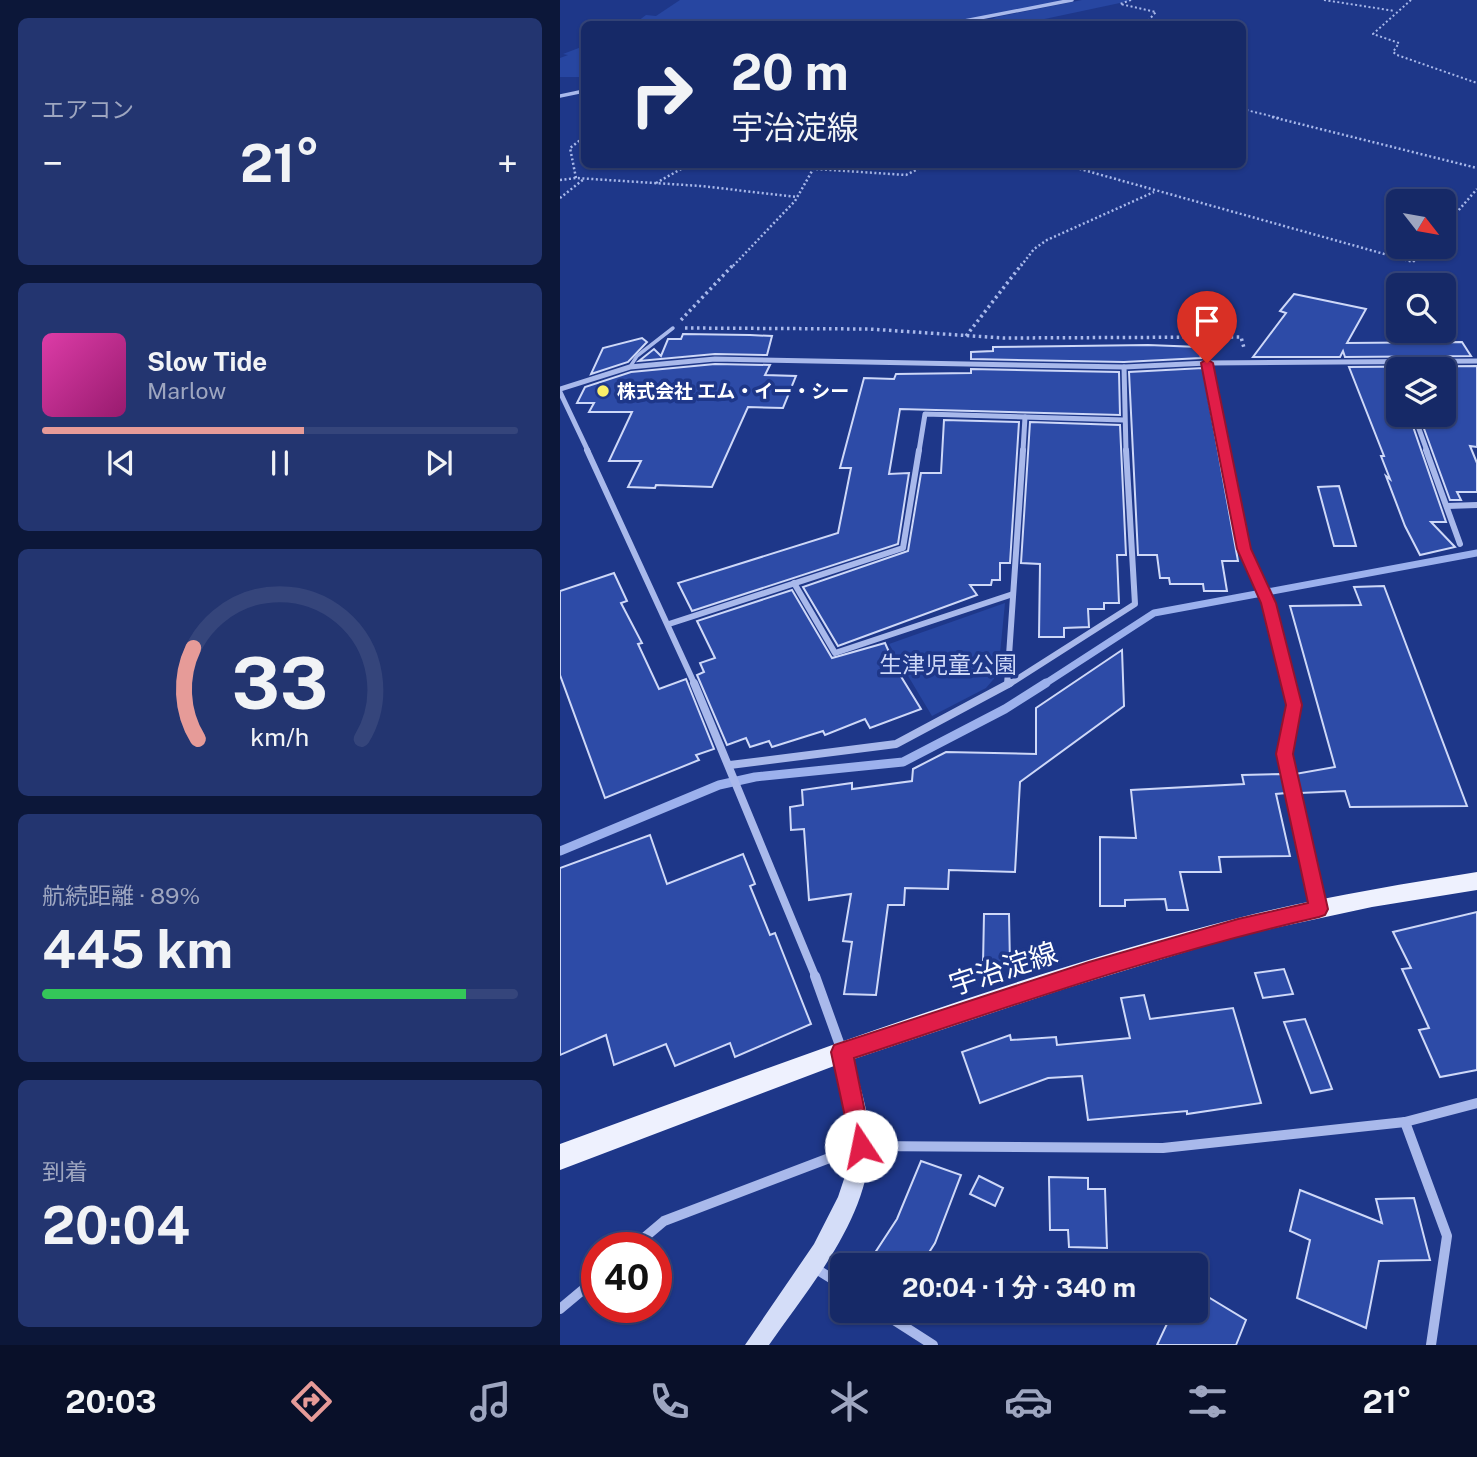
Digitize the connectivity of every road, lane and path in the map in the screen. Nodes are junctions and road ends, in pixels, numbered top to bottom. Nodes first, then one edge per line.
1 (1072, 0) edge
2 (1131, 0) edge
3 (1324, 0) edge
4 (1411, 0) edge
5 (1395, 11) junction
6 (992, 16) junction
7 (964, 21) edge
8 (980, 21) edge
9 (1148, 21) edge
10 (1477, 83) edge
11 (581, 92) edge
12 (560, 96) edge
13 (1246, 110) edge
14 (581, 139) edge
15 (683, 168) edge
16 (815, 168) edge
17 (827, 168) edge
18 (920, 168) edge
19 (1075, 168) edge
20 (1477, 169) edge
21 (576, 178) junction
22 (584, 179) junction
23 (560, 180) edge
24 (655, 183) junction
25 (1477, 190) edge
26 (1154, 192) junction
27 (797, 197) junction
28 (560, 198) edge
29 (1456, 214) edge
30 (1386, 255) edge
31 (673, 328) junction
32 (966, 336) junction
33 (1386, 361) edge
34 (1456, 361) edge
35 (1477, 361) edge
36 (1249, 362) junction
37 (1207, 363) junction
38 (629, 367) junction
39 (1124, 367) junction
40 (560, 391) edge
41 (1025, 417) junction
42 (1124, 420) junction
43 (1418, 427) edge
44 (1477, 505) edge
45 (1447, 506) junction
46 (1460, 544) dead end
47 (794, 583) junction
48 (1013, 594) junction
49 (669, 624) junction
50 (1007, 685) junction
51 (730, 765) junction
52 (1477, 881) edge
53 (1319, 909) junction
54 (842, 1052) junction
55 (1477, 1103) edge
56 (1405, 1122) junction
57 (861, 1146) junction
58 (560, 1157) edge
59 (651, 1232) edge
60 (811, 1265) junction
61 (830, 1277) edge
62 (581, 1291) edge
63 (560, 1309) edge
64 (899, 1323) edge
65 (756, 1345) edge
66 (933, 1345) edge
67 (1431, 1345) edge

1 - 6 street
2 - 9 path
3 - 5 path
4 - 5 path
5 - 10 path
6 - 7 street
6 - 8 street
11 - 12 street
13 - 20 path
14 - 21 path
15 - 24 path
16 - 27 path
17 - 18 path
19 - 26 path
21 - 22 path
21 - 23 path
22 - 24 path
22 - 28 path
24 - 27 path
25 - 29 path
26 - 30 path
26 - 32 path
27 - 31 path
31 - 32 path
31 - 38 lane
32 - 36 path
33 - 36 street
34 - 35 street
36 - 37 street
37 - 39 street
37 - 53 street
38 - 39 street
38 - 40 street
39 - 42 street
40 - 49 street
41 - 42 street
41 - 47 street
41 - 48 street
42 - 50 street
43 - 45 street
44 - 45 street
45 - 46 street
47 - 48 street
47 - 49 street
48 - 50 street
49 - 51 street
50 - 51 street
51 - 54 street
52 - 53 main road, 宇治淀線
53 - 54 main road, 宇治淀線
54 - 57 street
54 - 58 main road, 宇治淀線
55 - 56 street
56 - 57 street
56 - 67 street
57 - 59 street
57 - 60 street
60 - 61 street
60 - 65 street
62 - 63 street
64 - 66 street

